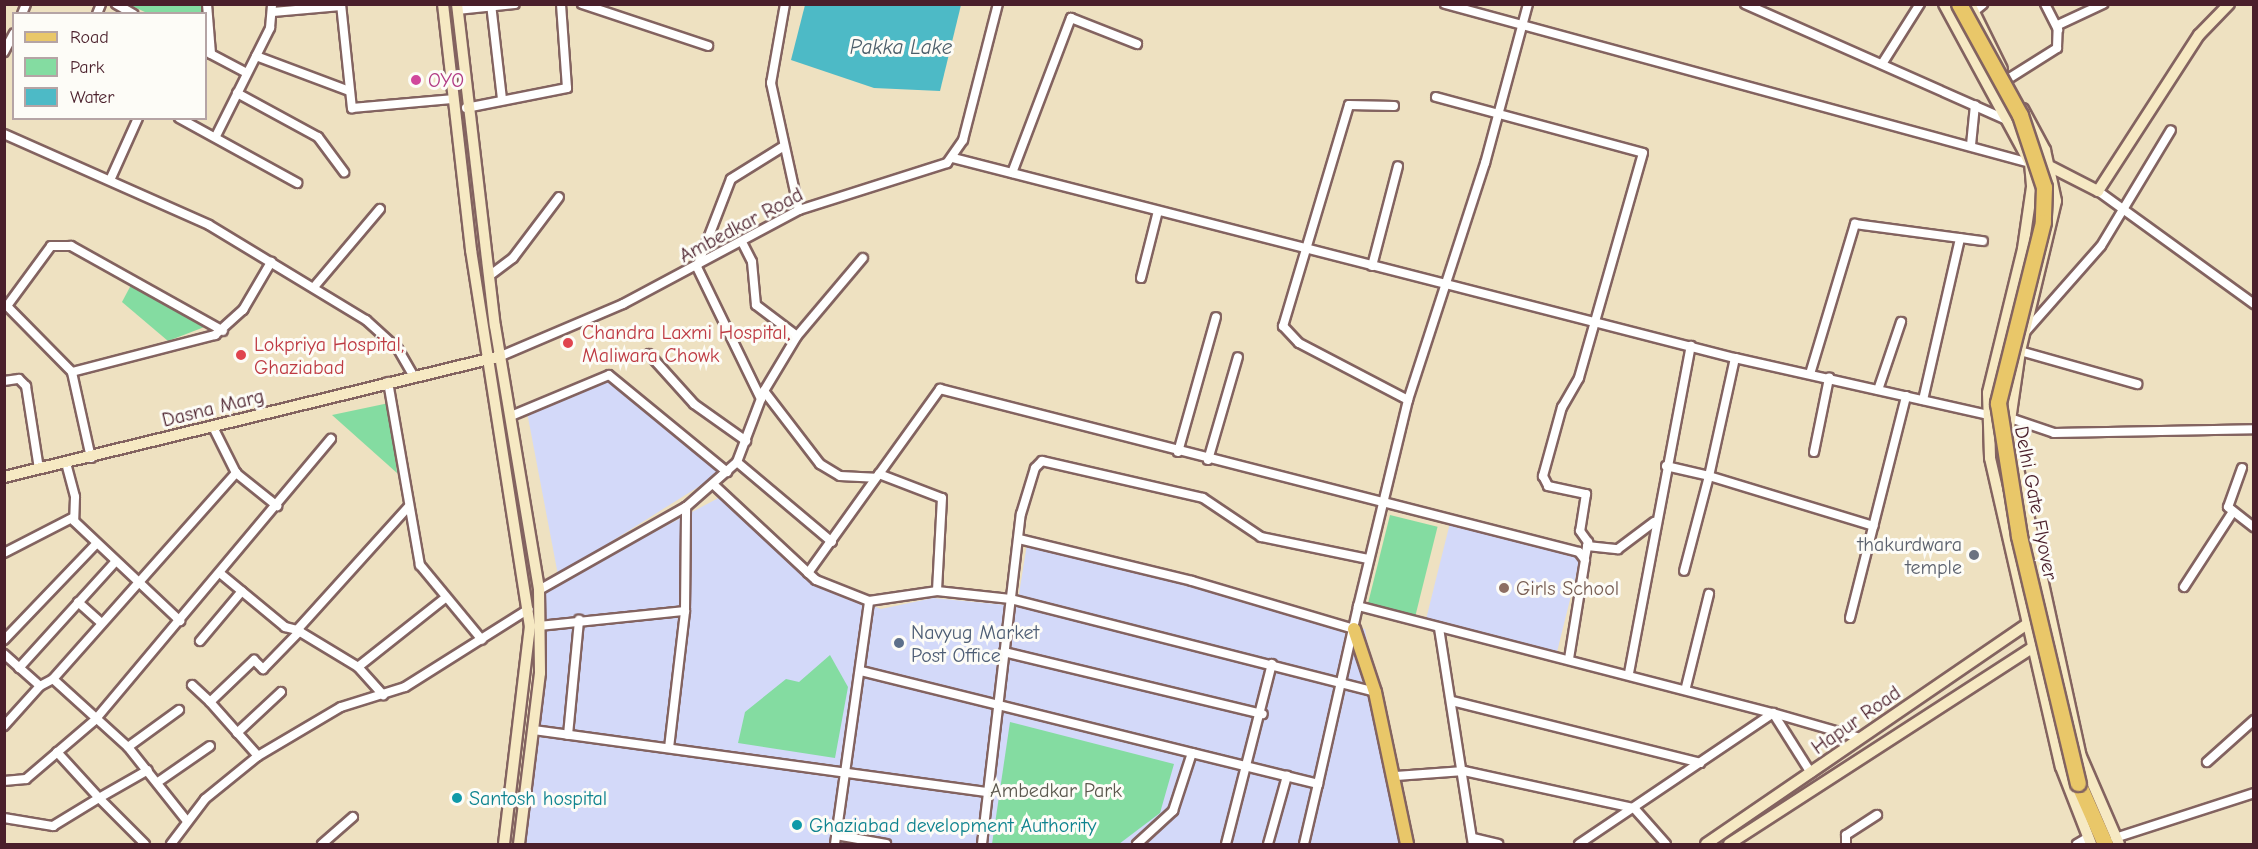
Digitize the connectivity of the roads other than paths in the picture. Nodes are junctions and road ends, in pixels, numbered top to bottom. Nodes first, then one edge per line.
1 (116, 4) edge
2 (207, 4) edge
3 (443, 4) edge
4 (515, 4) edge
5 (561, 4) edge
6 (582, 4) edge
7 (785, 4) edge
8 (998, 4) edge
9 (1445, 4) edge
10 (1528, 4) edge
11 (1745, 4) edge
12 (1920, 4) edge
13 (1944, 4) edge
14 (1959, 4) edge
15 (2045, 4) edge
16 (2103, 4) edge
17 (2229, 4) edge
18 (341, 5) edge
19 (491, 5) edge
20 (457, 7) edge
21 (1976, 7) edge
22 (273, 8) edge
23 (130, 12) edge
24 (1955, 24) junction
25 (1522, 25) junction
26 (2058, 30) junction
27 (1137, 44) dead end
28 (708, 46) dead end
29 (208, 53) edge
30 (256, 56) junction
31 (1881, 64) junction
32 (247, 73) junction
33 (2008, 79) junction
34 (349, 91) junction
35 (237, 93) junction
36 (1436, 97) dead end
37 (452, 99) junction
38 (502, 99) junction
39 (1975, 105) junction
40 (1394, 106) dead end
41 (466, 108) junction
42 (1497, 113) junction
43 (137, 120) edge
44 (183, 120) edge
45 (2007, 120) junction
46 (2171, 130) dead end
47 (4, 134) edge
48 (216, 136) junction
49 (1971, 145) junction
50 (784, 146) junction
51 (953, 158) junction
52 (2030, 163) junction
53 (1398, 166) dead end
54 (2051, 167) junction
55 (344, 172) dead end
56 (1012, 173) junction
57 (111, 178) junction
58 (297, 183) dead end
59 (2055, 184) junction
60 (2083, 186) junction
61 (2098, 190) junction
62 (559, 197) dead end
63 (380, 208) dead end
64 (799, 210) junction
65 (2120, 210) junction
66 (1158, 211) junction
67 (2027, 225) junction
68 (2052, 228) junction
69 (1960, 238) junction
70 (1983, 241) dead end
71 (742, 242) junction
72 (1306, 249) junction
73 (863, 258) dead end
74 (271, 262) junction
75 (1372, 266) junction
76 (697, 267) junction
77 (489, 276) junction
78 (1141, 278) dead end
79 (1444, 285) junction
80 (314, 287) junction
81 (2253, 304) edge
82 (1216, 317) dead end
83 (1593, 322) junction
84 (1900, 322) dead end
85 (223, 331) junction
86 (2024, 335) junction
87 (797, 336) junction
88 (1690, 346) junction
89 (2020, 351) junction
90 (649, 354) dead end
91 (495, 357) junction
92 (1238, 357) dead end
93 (1735, 358) junction
94 (72, 372) junction
95 (1810, 374) junction
96 (413, 375) junction
97 (1829, 378) junction
98 (4, 381) edge
99 (388, 381) junction
100 (2137, 384) dead end
101 (1878, 390) junction
102 (763, 395) junction
103 (1906, 396) junction
104 (1408, 399) junction
105 (1923, 400) junction
106 (1987, 415) junction
107 (511, 416) junction
108 (2010, 418) junction
109 (213, 427) junction
110 (2253, 429) edge
111 (331, 439) dead end
112 (746, 441) junction
113 (1178, 452) junction
114 (1814, 452) dead end
115 (92, 458) junction
116 (1208, 460) junction
117 (737, 462) junction
118 (66, 463) junction
119 (1666, 466) junction
120 (2242, 468) dead end
121 (39, 469) junction
122 (727, 472) junction
123 (236, 473) junction
124 (877, 476) junction
125 (1709, 476) junction
126 (4, 477) edge
127 (714, 485) junction
128 (1380, 504) junction
129 (277, 506) junction
130 (408, 507) junction
131 (686, 507) junction
132 (2232, 513) junction
133 (72, 518) junction
134 (1656, 521) junction
135 (1874, 526) junction
136 (2253, 527) edge
137 (1018, 540) junction
138 (832, 542) junction
139 (97, 543) junction
140 (1587, 546) junction
141 (4, 553) edge
142 (1585, 557) junction
143 (1368, 559) junction
144 (116, 561) junction
145 (1684, 572) dead end
146 (808, 573) junction
147 (221, 574) junction
148 (136, 580) junction
149 (2184, 587) dead end
150 (242, 591) junction
151 (539, 591) junction
152 (937, 591) junction
153 (1709, 594) dead end
154 (445, 598) junction
155 (1011, 599) junction
156 (869, 601) junction
157 (78, 602) junction
158 (1358, 606) junction
159 (529, 609) junction
160 (685, 611) junction
161 (2051, 614) junction
162 (1850, 618) dead end
163 (579, 620) junction
164 (180, 621) junction
165 (100, 622) junction
166 (2033, 625) junction
167 (539, 626) junction
168 (1439, 628) junction
169 (1354, 629) junction
170 (298, 630) junction
171 (2056, 639) junction
172 (4, 640) edge
173 (482, 640) junction
174 (200, 641) dead end
175 (2031, 647) junction
176 (1004, 652) junction
177 (4, 654) edge
178 (1569, 659) junction
179 (1272, 664) junction
180 (358, 667) junction
181 (19, 668) junction
182 (861, 672) junction
183 (1629, 673) junction
184 (52, 679) junction
185 (1341, 683) junction
186 (192, 685) dead end
187 (40, 686) junction
188 (1686, 687) junction
189 (281, 692) dead end
190 (1375, 692) junction
191 (383, 694) junction
192 (1452, 700) junction
193 (210, 702) junction
194 (998, 702) junction
195 (179, 710) dead end
196 (1773, 713) junction
197 (1263, 714) junction
198 (95, 720) junction
199 (2253, 720) edge
200 (4, 726) edge
201 (534, 730) junction
202 (237, 733) junction
203 (568, 735) junction
204 (1860, 738) junction
205 (210, 746) dead end
206 (128, 747) junction
207 (669, 748) junction
208 (57, 752) junction
209 (1192, 753) junction
210 (258, 756) junction
211 (2206, 762) dead end
212 (1700, 763) junction
213 (1248, 767) junction
214 (148, 770) junction
215 (846, 771) junction
216 (1464, 771) junction
217 (1811, 774) junction
218 (1287, 776) junction
219 (1396, 776) junction
220 (4, 781) edge
221 (158, 782) junction
222 (1318, 784) junction
223 (988, 792) junction
224 (2253, 793) edge
225 (99, 798) junction
226 (1634, 808) junction
227 (1877, 815) dead end
228 (353, 817) dead end
229 (4, 818) edge
230 (186, 820) junction
231 (836, 836) junction
232 (1473, 841) edge
233 (2089, 841) edge
234 (2113, 842) edge
235 (145, 844) edge
236 (171, 844) edge
237 (322, 844) edge
238 (504, 844) edge
239 (519, 844) edge
240 (835, 844) edge
241 (886, 844) edge
242 (982, 844) edge
243 (1137, 844) edge
244 (1226, 844) edge
245 (1268, 844) edge
246 (1304, 844) edge
247 (1407, 844) edge
248 (1498, 844) edge
249 (1579, 844) edge
250 (1666, 844) edge
251 (1706, 844) edge
252 (1729, 844) edge
253 (1846, 844) edge
254 (2077, 844) edge

1 - 23 street
2 - 29 street
3 - 37 main road
4 - 19 street
5 - 38 street
6 - 28 street
7 - 50 street
8 - 51 street
9 - 25 street
10 - 25 street
11 - 31 street
12 - 31 street
13 - 24 main road
14 - 166 highway, Delhi Gate Flyover, bridge
15 - 26 street
16 - 26 street
17 - 61 main road
18 - 22 street
18 - 34 street
19 - 20 street
19 - 38 street
20 - 41 main road
21 - 24 street
21 - 33 main road
22 - 30 street
24 - 45 main road
25 - 42 street
25 - 49 street
26 - 33 street
27 - 56 street
29 - 32 street
30 - 32 street
30 - 34 street
31 - 39 street
32 - 35 street
33 - 54 main road
34 - 37 street
35 - 48 street
35 - 55 street
36 - 42 street
37 - 91 main road
38 - 41 street
39 - 45 street
39 - 49 street
40 - 72 street
41 - 77 main road
42 - 79 street
42 - 83 street
43 - 57 street
44 - 48 street
45 - 52 main road
46 - 65 street
47 - 57 street
48 - 58 street
49 - 52 street
50 - 64 street
50 - 76 street
51 - 56 street
51 - 64 street, Ambedkar Road
52 - 67 main road
53 - 75 street
54 - 59 main road
54 - 60 main road
56 - 66 street
57 - 74 street
59 - 60 main road
59 - 68 main road
60 - 61 main road
61 - 65 street
62 - 77 street
63 - 80 street
64 - 71 street, Ambedkar Road
65 - 81 street
65 - 86 street
66 - 72 street
66 - 78 street
67 - 68 main road
67 - 106 main road
68 - 86 main road
69 - 70 street
69 - 95 street
69 - 105 street
71 - 76 street, Ambedkar Road
71 - 87 street
72 - 75 street
72 - 104 street
73 - 87 street
74 - 80 street
74 - 85 street
75 - 79 street
76 - 91 street, Ambedkar Road
76 - 102 street
77 - 91 main road
79 - 83 street
79 - 104 street
80 - 96 street
82 - 113 street
83 - 88 street
83 - 140 street
84 - 101 street
85 - 94 street
85 - 94 street
86 - 89 main road
87 - 102 street
88 - 93 street
88 - 119 street
89 - 100 street
89 - 108 main road
90 - 112 street
91 - 96 main road, Dasna Marg
91 - 107 main road
91 - 159 main road
92 - 116 street
93 - 95 street
93 - 125 street
94 - 115 street
95 - 97 street
96 - 99 main road, Dasna Marg
97 - 101 street
97 - 114 street
98 - 121 street
99 - 109 main road, Dasna Marg
99 - 130 street
101 - 103 street
102 - 112 street
102 - 124 street
103 - 105 street
103 - 135 street
104 - 128 street
105 - 106 street
106 - 166 main road
107 - 122 street
107 - 151 main road
108 - 110 street
108 - 161 main road
109 - 115 main road, Dasna Marg
109 - 123 street
111 - 129 street
112 - 117 street
113 - 116 street
113 - 124 street
115 - 118 main road, Dasna Marg
116 - 128 street
117 - 122 street
117 - 138 street
118 - 121 main road, Dasna Marg
118 - 133 street
119 - 125 street
119 - 134 street
120 - 132 street
121 - 126 main road, Dasna Marg
122 - 127 street
123 - 129 street
123 - 148 street
124 - 138 street
124 - 152 street
125 - 135 street
125 - 145 street
127 - 131 street
127 - 146 street
128 - 142 street
128 - 143 street
129 - 147 street
130 - 154 street
130 - 170 street
131 - 151 street
131 - 160 street
132 - 136 street
132 - 149 street
133 - 139 street
133 - 141 street
134 - 140 street
134 - 183 street
135 - 162 street
137 - 143 street
137 - 155 street
137 - 169 street
138 - 146 street
139 - 144 street
139 - 172 street
140 - 142 street
142 - 178 street
143 - 158 street
144 - 148 street
144 - 157 street
146 - 156 street
147 - 150 street
147 - 164 street
148 - 164 street
148 - 165 street
150 - 170 street
150 - 174 street
151 - 167 main road
152 - 155 street
152 - 156 street
153 - 188 street
154 - 173 street
154 - 180 street
155 - 176 street
155 - 179 street
156 - 182 street
157 - 165 street
157 - 181 street
158 - 168 street
158 - 169 street
159 - 173 street
159 - 238 main road
160 - 163 street
160 - 207 street
161 - 166 main road, Hapur Road
161 - 171 main road
163 - 167 street
163 - 203 street
164 - 198 street
165 - 184 street
166 - 175 main road
166 - 204 main road, Hapur Road
166 - 234 highway, Delhi Gate Flyover, bridge
167 - 201 main road
168 - 178 street
168 - 192 street
169 - 185 street
169 - 190 main road
170 - 180 street
170 - 193 street
171 - 175 main road, Hapur Road
171 - 234 main road
173 - 191 street
175 - 233 main road
175 - 252 main road, Hapur Road
176 - 194 street
176 - 197 street
177 - 181 street
178 - 183 street
179 - 185 street
179 - 197 street
180 - 191 street
181 - 187 street
182 - 194 street
182 - 215 street
183 - 188 street
184 - 187 street
184 - 198 street
185 - 190 street
185 - 222 street
186 - 193 street
187 - 200 street
188 - 196 street
189 - 202 street
190 - 219 main road
191 - 210 street
192 - 212 street
192 - 216 street
193 - 202 street
194 - 209 street
194 - 223 street
195 - 206 street
196 - 204 street
196 - 212 street
196 - 217 street
197 - 213 street
198 - 206 street
198 - 208 street
199 - 211 street
201 - 203 street
201 - 239 main road
202 - 210 street
203 - 207 street
204 - 217 main road, Hapur Road
205 - 221 street
206 - 214 street
207 - 215 street
208 - 220 street
208 - 225 street
209 - 213 street
209 - 243 street
210 - 230 street
212 - 226 street
213 - 218 street
213 - 244 street
214 - 221 street
214 - 225 street
215 - 223 street
215 - 231 street
216 - 219 street
216 - 226 street
216 - 232 street
217 - 251 main road, Hapur Road
218 - 222 street
218 - 245 street
219 - 247 main road
221 - 230 street
222 - 246 street
223 - 242 street
224 - 234 street
225 - 229 street
225 - 235 street
226 - 249 street
226 - 250 street
227 - 253 street
228 - 237 street
230 - 236 street
231 - 240 street
231 - 241 street
232 - 248 street
233 - 254 street

